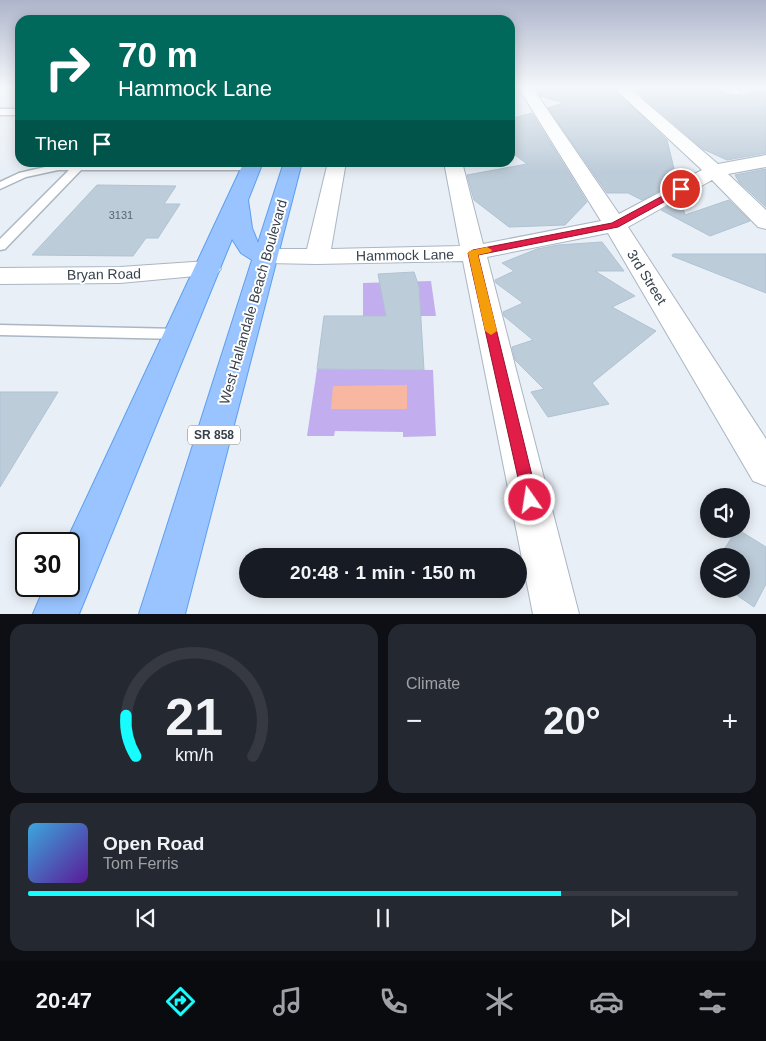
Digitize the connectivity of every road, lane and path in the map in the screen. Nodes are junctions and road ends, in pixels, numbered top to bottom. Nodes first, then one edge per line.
1 (544, 116) edge
2 (653, 116) edge
3 (766, 161) edge
4 (53, 167) edge
5 (78, 167) edge
6 (252, 167) edge
7 (292, 167) edge
8 (337, 167) edge
9 (455, 167) edge
10 (714, 171) junction
11 (0, 186) edge
12 (238, 199) junction
13 (766, 222) edge
14 (615, 225) junction
15 (0, 246) edge
16 (473, 253) junction
17 (266, 256) junction
18 (317, 257) junction
19 (208, 269) junction
20 (0, 276) edge
21 (0, 330) edge
22 (179, 334) junction
23 (766, 470) edge
24 (80, 558) edge
25 (63, 597) edge
26 (56, 614) edge
27 (162, 614) edge
28 (556, 614) edge

1 - 14 street, 3rd Street
2 - 10 street
3 - 10 street, Hammock Lane
4 - 11 lane
5 - 15 lane
6 - 12 main road
7 - 17 main road, West Hallandale Beach Boulevard / SR 858
8 - 18 street
9 - 16 street
10 - 13 street
10 - 14 street, Hammock Lane
12 - 17 main road
12 - 19 main road
14 - 16 street, Hammock Lane
14 - 23 street, 3rd Street
16 - 18 street, Hammock Lane
16 - 28 street
17 - 18 street, Hammock Lane
17 - 27 main road, West Hallandale Beach Boulevard / SR 858
19 - 20 street, Bryan Road
19 - 22 main road
21 - 22 lane
22 - 24 main road
25 - 26 main road

